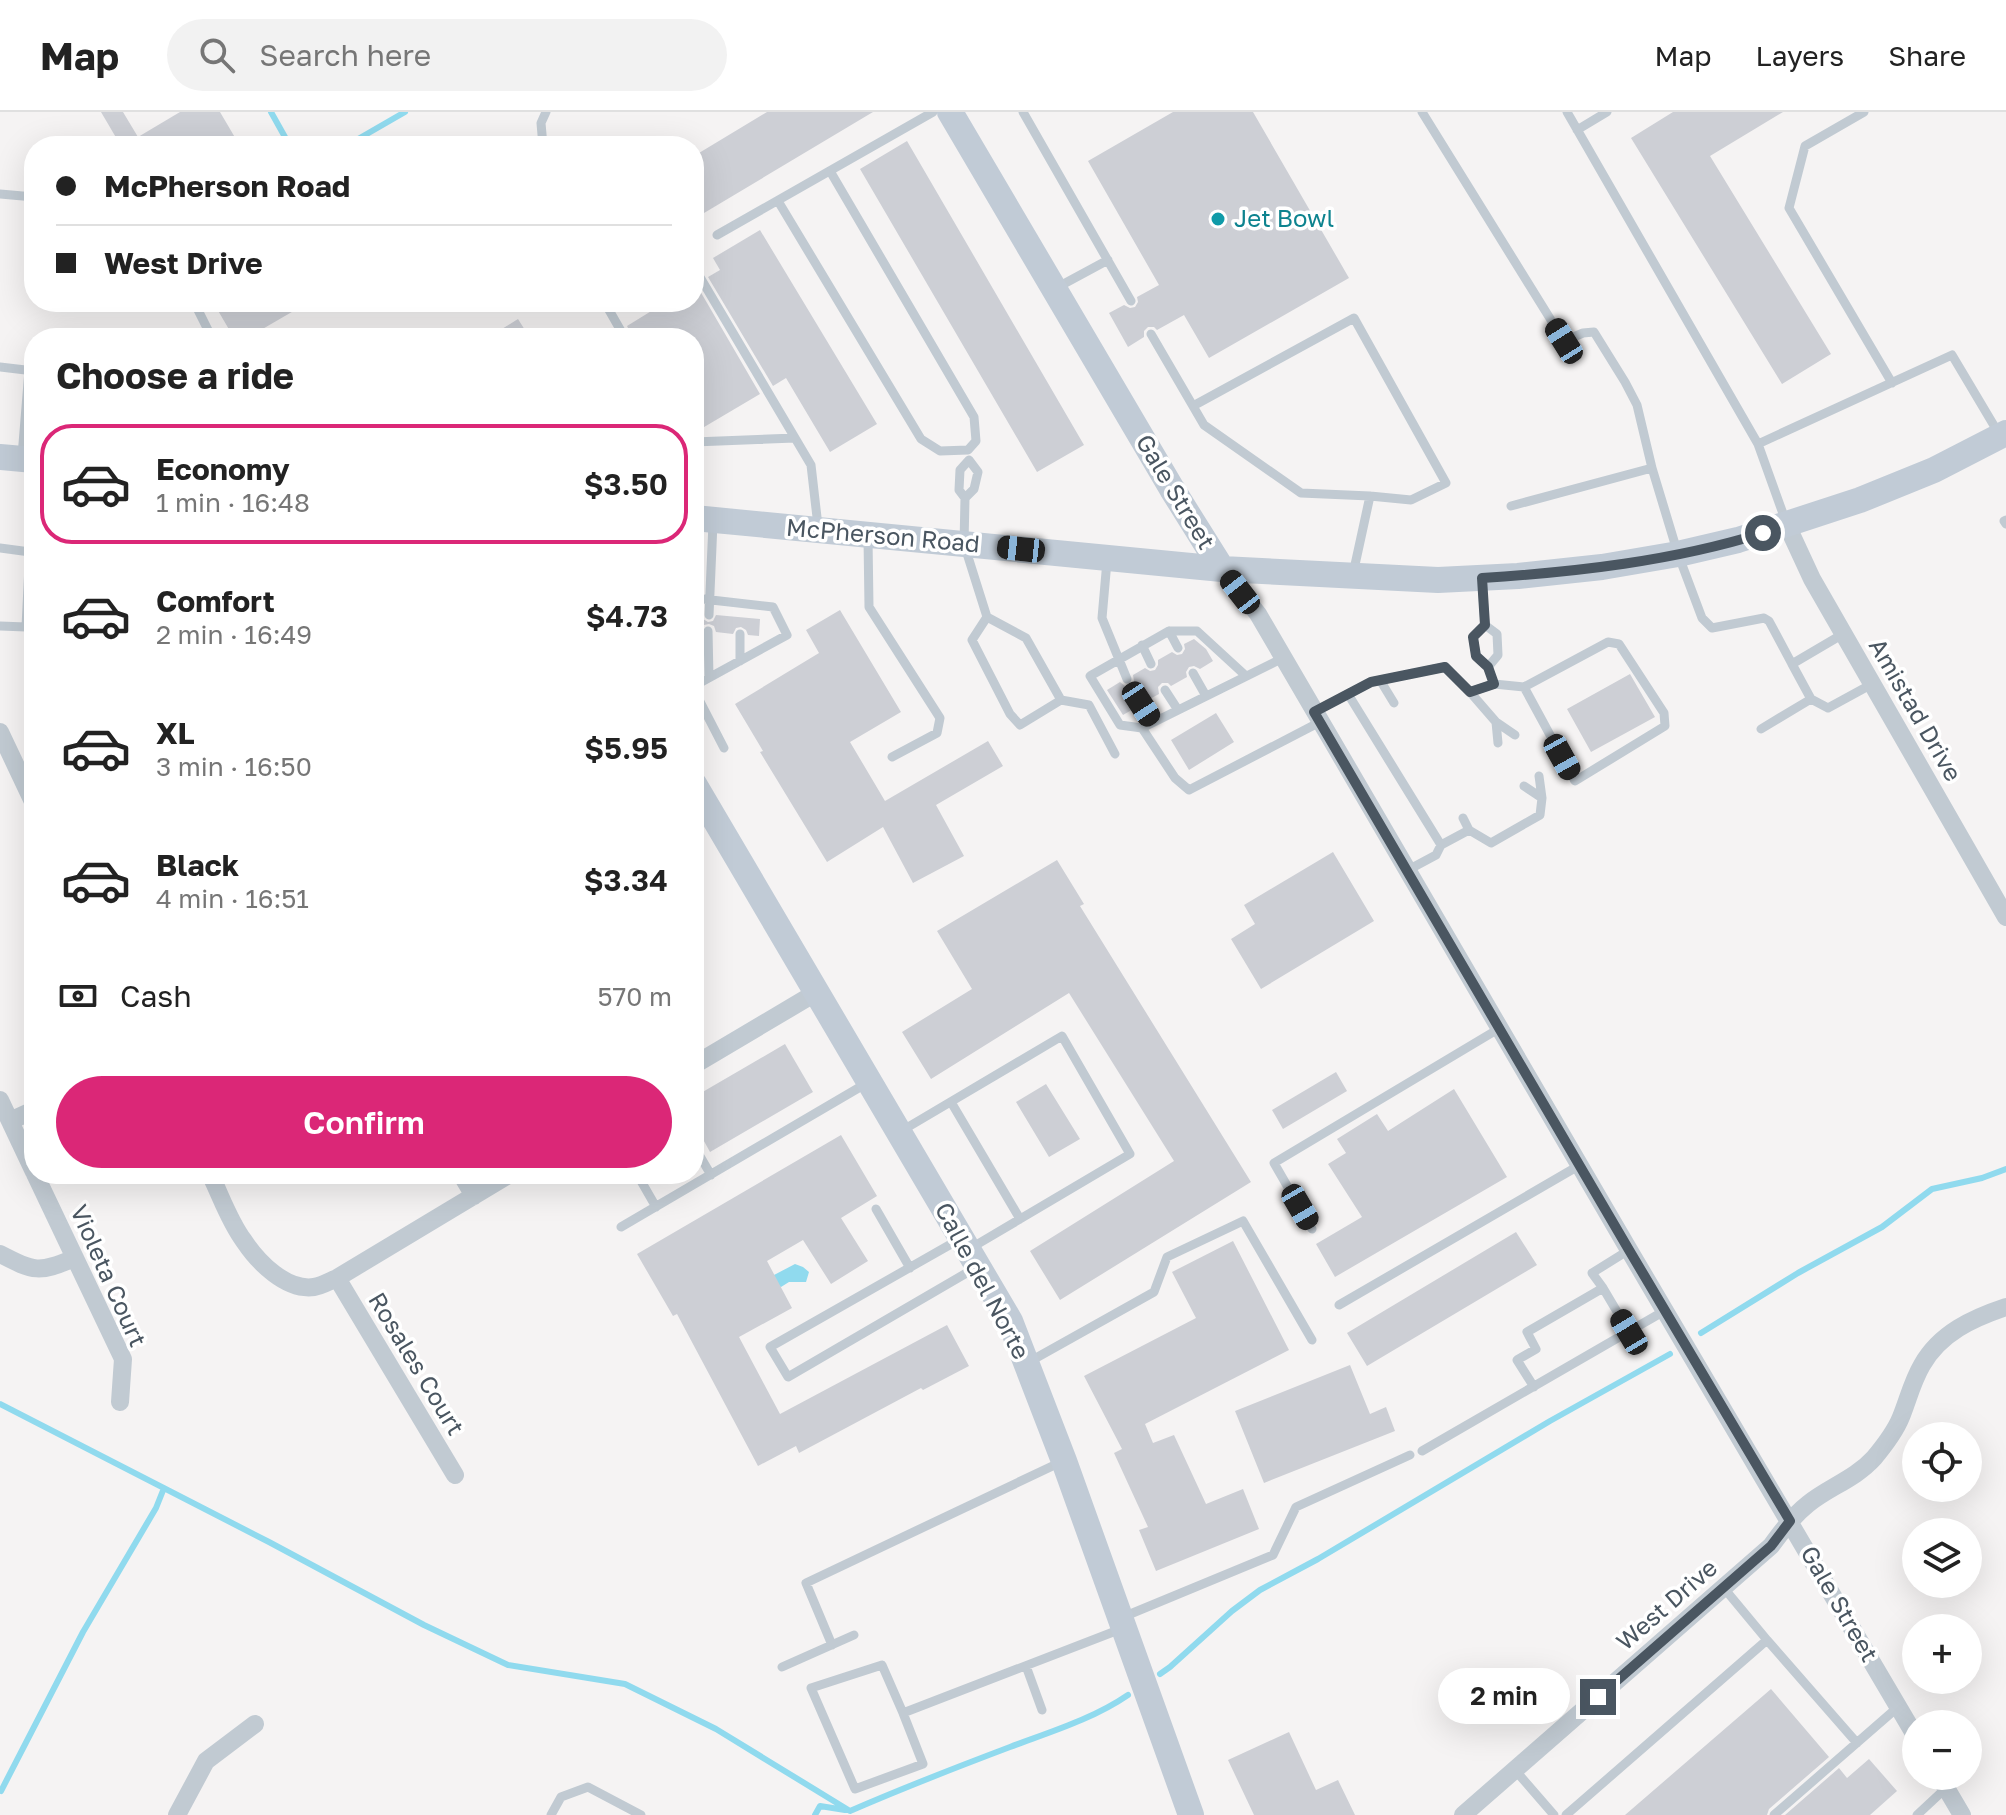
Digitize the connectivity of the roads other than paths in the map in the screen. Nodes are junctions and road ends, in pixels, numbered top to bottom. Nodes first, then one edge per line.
1 (546, 112) edge
2 (933, 112) edge
3 (950, 112) edge
4 (1023, 112) edge
5 (1422, 112) edge
6 (1567, 112) edge
7 (1607, 112) edge
8 (1864, 112) edge
9 (1577, 130) junction
10 (542, 136) edge
11 (830, 171) junction
12 (0, 194) edge
13 (24, 196) edge
14 (778, 201) junction
15 (717, 235) dead end
16 (1108, 260) junction
17 (704, 284) edge
18 (1054, 288) junction
19 (1131, 301) dead end
20 (1151, 334) dead end
21 (0, 367) edge
22 (24, 369) edge
23 (1892, 383) junction
24 (1193, 406) junction
25 (24, 421) edge
26 (2003, 435) edge
27 (795, 438) junction
28 (704, 442) edge
29 (1758, 444) junction
30 (968, 455) junction
31 (18, 459) edge
32 (1652, 468) junction
33 (1370, 496) junction
34 (965, 498) junction
35 (24, 506) edge
36 (1511, 506) dead end
37 (704, 519) edge
38 (1787, 525) junction
39 (818, 530) junction
40 (868, 535) junction
41 (964, 544) junction
42 (0, 548) edge
43 (24, 551) edge
44 (1678, 554) junction
45 (1107, 558) junction
46 (1222, 569) junction
47 (1352, 576) junction
48 (1482, 578) junction
49 (704, 599) edge
50 (709, 600) junction
51 (740, 603) junction
52 (709, 615) dead end
53 (740, 617) dead end
54 (987, 617) junction
55 (1485, 625) junction
56 (0, 626) edge
57 (24, 627) edge
58 (708, 631) dead end
59 (1169, 631) junction
60 (740, 634) dead end
61 (1843, 634) junction
62 (1142, 645) junction
63 (1178, 648) dead end
64 (1283, 658) junction
65 (1117, 659) junction
66 (740, 661) junction
67 (1151, 664) dead end
68 (1792, 664) junction
69 (1488, 667) junction
70 (1193, 673) dead end
71 (1246, 676) junction
72 (709, 678) junction
73 (1127, 679) dead end
74 (1380, 680) junction
75 (704, 681) edge
76 (1494, 684) junction
77 (1873, 684) junction
78 (1524, 687) junction
79 (1165, 690) dead end
80 (1470, 692) junction
81 (1348, 694) junction
82 (1206, 696) junction
83 (1811, 699) junction
84 (1061, 700) junction
85 (1394, 703) dead end
86 (1141, 704) dead end
87 (704, 708) edge
88 (1178, 710) junction
89 (1317, 717) junction
90 (1153, 722) junction
91 (1496, 722) junction
92 (1142, 728) junction
93 (1761, 729) dead end
94 (0, 732) edge
95 (1515, 735) dead end
96 (1498, 743) dead end
97 (724, 748) dead end
98 (1115, 754) dead end
99 (892, 757) dead end
100 (1539, 776) dead end
101 (24, 783) edge
102 (1524, 786) dead end
103 (1542, 798) junction
104 (704, 801) edge
105 (1463, 818) dead end
106 (1469, 830) junction
107 (1441, 845) junction
108 (1407, 870) junction
109 (2006, 917) edge
110 (817, 992) junction
111 (1500, 1028) junction
112 (704, 1059) edge
113 (869, 1081) junction
114 (0, 1100) edge
115 (951, 1102) junction
116 (24, 1115) edge
117 (10, 1121) junction
118 (899, 1132) junction
119 (24, 1151) edge
120 (704, 1163) edge
121 (1580, 1165) junction
122 (711, 1175) junction
123 (704, 1179) edge
124 (39, 1184) edge
125 (215, 1184) edge
126 (467, 1184) edge
127 (494, 1184) edge
128 (643, 1184) edge
129 (696, 1184) edge
130 (474, 1196) junction
131 (656, 1207) junction
132 (876, 1209) dead end
133 (1020, 1219) junction
134 (621, 1227) dead end
135 (1312, 1229) dead end
136 (1629, 1250) junction
137 (969, 1251) junction
138 (0, 1254) edge
139 (75, 1258) junction
140 (910, 1268) junction
141 (337, 1278) junction
142 (1603, 1288) junction
143 (1339, 1305) dead end
144 (2006, 1307) edge
145 (1666, 1310) junction
146 (1629, 1332) junction
147 (1312, 1340) dead end
148 (1027, 1363) junction
149 (1534, 1387) junction
150 (120, 1402) dead end
151 (1422, 1451) dead end
152 (1410, 1455) dead end
153 (1064, 1461) junction
154 (455, 1475) dead end
155 (1790, 1521) junction
156 (1723, 1587) junction
157 (1122, 1623) junction
158 (854, 1635) dead end
159 (1767, 1640) junction
160 (832, 1645) junction
161 (1026, 1666) junction
162 (782, 1667) dead end
163 (1898, 1707) junction
164 (1042, 1710) dead end
165 (903, 1713) junction
166 (1902, 1714) edge
167 (255, 1724) dead end
168 (1857, 1743) junction
169 (1515, 1770) junction
170 (1936, 1790) edge
171 (1947, 1790) edge
172 (177, 1815) edge
173 (551, 1815) edge
174 (641, 1815) edge
175 (1191, 1815) edge
176 (1463, 1815) edge
177 (1554, 1815) edge
178 (1566, 1815) edge
179 (1774, 1815) edge
180 (1917, 1815) edge
181 (1962, 1815) edge

1 - 10 lane
2 - 11 lane
3 - 18 street, Gale Street
4 - 16 lane
5 - 32 lane
6 - 9 lane
7 - 9 lane
8 - 23 lane
9 - 29 lane
11 - 14 lane
11 - 30 lane
12 - 13 lane
14 - 15 lane
14 - 30 lane
16 - 18 lane
16 - 19 lane
17 - 27 lane
18 - 46 street, Gale Street
20 - 24 lane
21 - 22 lane
23 - 26 lane
23 - 29 lane
24 - 33 lane
24 - 33 lane
25 - 31 lane
26 - 38 street, McPherson Road
27 - 28 lane
27 - 39 lane
29 - 38 lane
30 - 34 lane
30 - 34 lane
31 - 35 lane
32 - 36 lane
32 - 44 lane
33 - 47 lane
34 - 41 lane
37 - 39 street, McPherson Road
37 - 50 lane
38 - 44 street, McPherson Road
38 - 61 street, Amistad Drive
39 - 40 street, McPherson Road
40 - 41 street, McPherson Road
40 - 99 lane
41 - 45 street, McPherson Road
41 - 54 lane
42 - 43 lane
44 - 48 street, McPherson Road
44 - 68 lane
45 - 46 street, McPherson Road
45 - 65 lane
46 - 47 street, McPherson Road
46 - 64 street, Gale Street
47 - 48 street, McPherson Road
48 - 55 lane
49 - 50 lane
50 - 51 lane
50 - 52 lane
51 - 53 lane
51 - 66 lane
54 - 84 lane
54 - 84 lane
55 - 69 lane
55 - 69 lane
56 - 57 lane
58 - 72 lane
59 - 62 lane
59 - 63 lane
59 - 71 lane
60 - 66 lane
61 - 68 lane
61 - 77 street, Amistad Drive
62 - 65 lane
62 - 67 lane
64 - 71 lane
64 - 89 street, Gale Street
65 - 73 lane
65 - 92 lane
66 - 72 lane
68 - 83 lane
69 - 76 lane
70 - 82 lane
71 - 82 lane
72 - 75 lane
74 - 80 lane
74 - 81 lane
74 - 85 lane
76 - 78 lane
76 - 80 lane
77 - 83 lane
77 - 109 street, Amistad Drive
78 - 78 lane
79 - 88 lane
80 - 91 lane
81 - 89 lane
81 - 107 lane
82 - 88 lane
83 - 93 lane
84 - 98 lane
86 - 90 lane
87 - 97 lane
88 - 90 lane
89 - 92 lane
89 - 108 street, Gale Street
90 - 92 lane
91 - 95 lane
91 - 96 lane
94 - 101 street
100 - 103 lane
102 - 103 lane
103 - 106 lane
104 - 110 street, Calle del Norte
105 - 106 lane
106 - 107 lane
107 - 108 lane
108 - 111 street, Gale Street
110 - 112 street
110 - 113 street, Calle del Norte
111 - 121 street, Gale Street
111 - 135 lane
113 - 118 street, Calle del Norte
113 - 122 lane
114 - 117 street, Violeta Court
115 - 118 lane
115 - 133 lane
115 - 133 lane
116 - 117 street
117 - 119 street, Violeta Court
118 - 137 street, Calle del Norte
120 - 122 lane
121 - 136 street, Gale Street
121 - 143 lane
122 - 123 lane
124 - 139 street, Violeta Court
125 - 141 street
126 - 130 street
127 - 130 street
128 - 131 lane
129 - 131 lane
130 - 141 street
131 - 134 lane
132 - 140 lane
133 - 137 lane
136 - 142 lane
136 - 145 street, Gale Street
137 - 140 lane
137 - 140 lane
137 - 148 street, Calle del Norte
138 - 139 street
139 - 150 street, Violeta Court
141 - 154 street, Rosales Court
142 - 146 lane
142 - 149 lane
144 - 155 street, West Drive
145 - 146 lane
145 - 155 street, Gale Street
146 - 149 lane
147 - 148 lane
148 - 153 street, Calle del Norte
149 - 151 lane
152 - 157 lane
153 - 157 street, Calle del Norte
153 - 160 lane
155 - 156 street, West Drive
155 - 163 street, Gale Street
156 - 159 lane
156 - 169 street, West Drive
157 - 161 lane
157 - 175 street, Calle del Norte
158 - 160 lane
159 - 168 lane
159 - 178 lane
160 - 162 lane
161 - 164 lane
161 - 165 lane
163 - 166 street, Gale Street
163 - 168 lane
165 - 165 lane
167 - 172 street
168 - 179 lane
169 - 176 street, West Drive
169 - 177 lane
170 - 180 lane
171 - 181 street
173 - 174 lane

